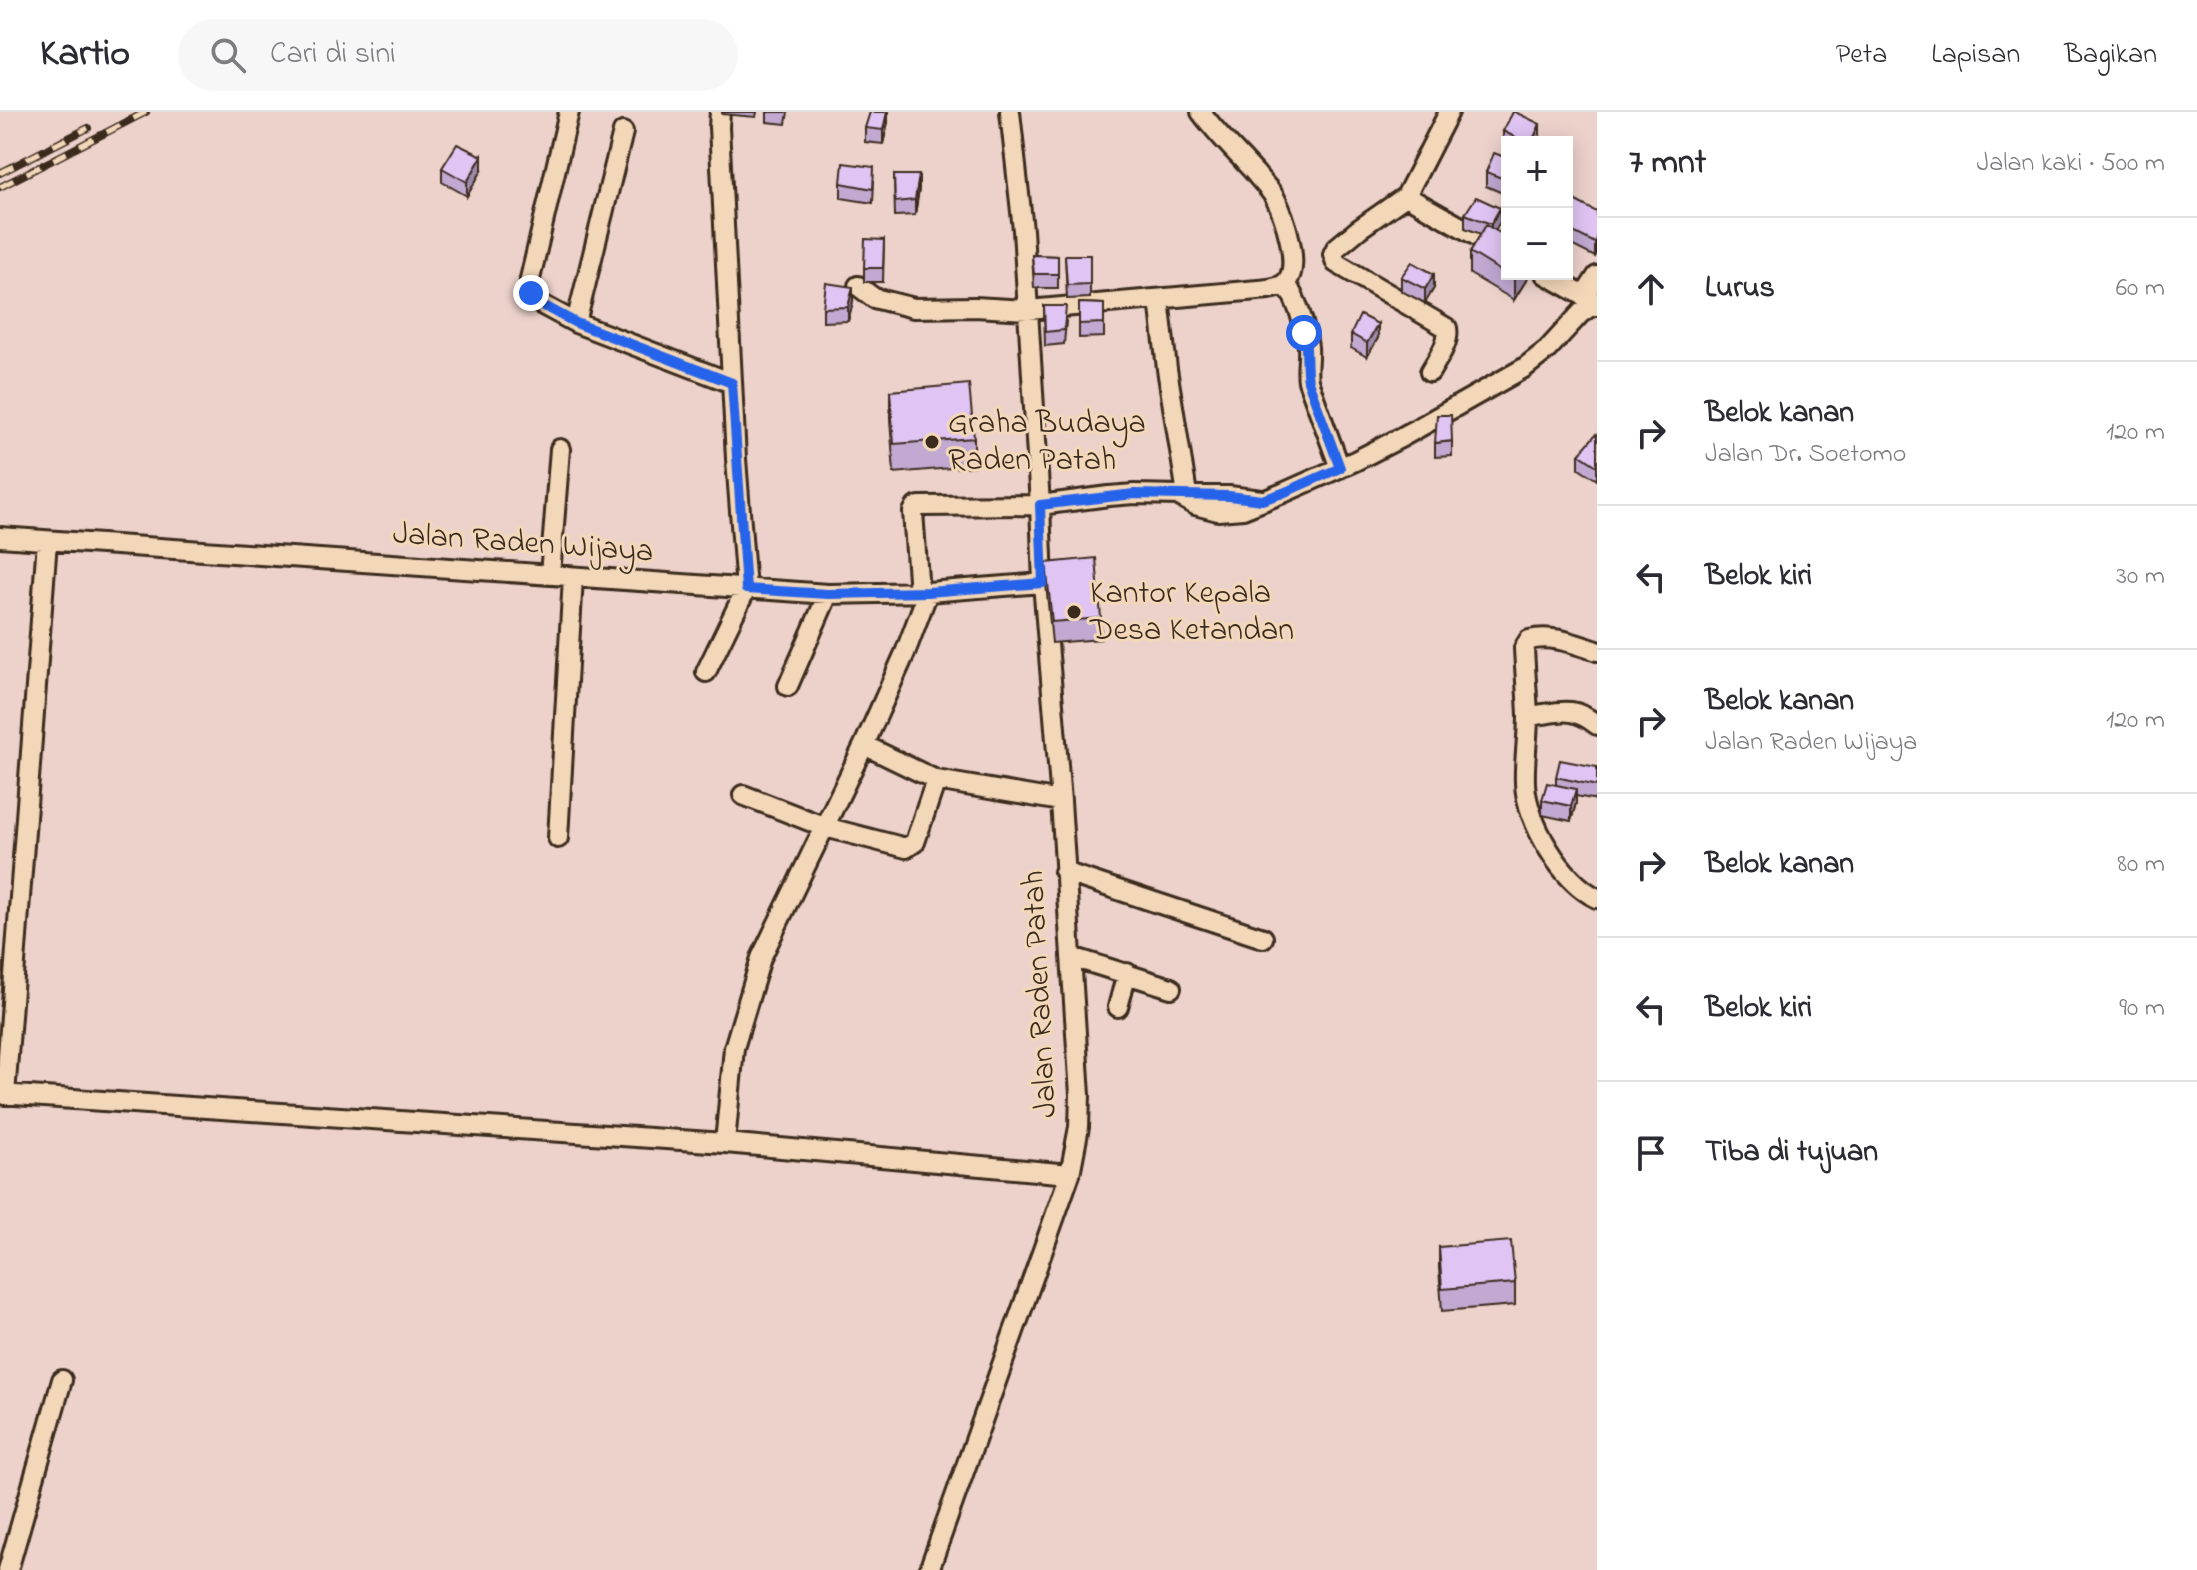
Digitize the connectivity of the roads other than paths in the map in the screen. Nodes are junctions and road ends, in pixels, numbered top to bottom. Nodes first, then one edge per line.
1 (569, 112) edge
2 (720, 112) edge
3 (1010, 112) edge
4 (1201, 112) edge
5 (1449, 112) edge
6 (623, 132) dead end
7 (1406, 196) junction
8 (1501, 250) edge
9 (1597, 276) edge
10 (1555, 280) edge
11 (1286, 283) junction
12 (858, 286) dead end
13 (1159, 299) junction
14 (1593, 302) edge
15 (1028, 310) junction
16 (576, 323) junction
17 (1430, 372) dead end
18 (732, 383) junction
19 (560, 449) dead end
20 (1340, 468) junction
21 (1183, 495) junction
22 (1040, 505) junction
23 (0, 537) edge
24 (47, 541) junction
25 (550, 575) junction
26 (573, 577) junction
27 (1043, 583) junction
28 (746, 589) junction
29 (923, 592) junction
30 (828, 594) junction
31 (1597, 651) edge
32 (706, 672) dead end
33 (788, 686) dead end
34 (1528, 716) junction
35 (1597, 725) edge
36 (864, 745) junction
37 (936, 780) junction
38 (743, 795) dead end
39 (1061, 801) junction
40 (825, 827) junction
41 (558, 838) dead end
42 (1064, 872) junction
43 (1597, 898) edge
44 (1263, 938) dead end
45 (1072, 957) junction
46 (1127, 973) junction
47 (1171, 988) dead end
48 (1118, 1007) dead end
49 (3, 1094) edge
50 (725, 1143) junction
51 (1070, 1174) junction
52 (62, 1380) dead end
53 (8, 1570) edge
54 (929, 1570) edge

1 - 16 street
2 - 18 street
3 - 15 street, Jalan Raden Patah
4 - 11 street
5 - 7 street
6 - 16 street
7 - 8 street
7 - 17 street
9 - 14 street
10 - 14 street
11 - 13 street
11 - 20 street
12 - 15 street
13 - 15 street
13 - 21 street
14 - 20 street
15 - 22 street, Jalan Raden Patah
16 - 18 street
18 - 28 street
19 - 25 street
20 - 21 street
21 - 22 street
22 - 27 street, Jalan Raden Patah
22 - 29 street
23 - 24 street, Jalan Raden Wijaya
24 - 25 street, Jalan Raden Wijaya
24 - 49 street
25 - 26 street, Jalan Raden Wijaya
26 - 28 street, Jalan Raden Wijaya
26 - 41 street
27 - 29 street, Jalan Raden Wijaya
27 - 39 street, Jalan Raden Patah
28 - 30 street, Jalan Raden Wijaya
28 - 32 street
29 - 30 street, Jalan Raden Wijaya
29 - 36 street
30 - 33 street
31 - 34 street
34 - 35 street
34 - 43 street
36 - 37 street
36 - 40 street
37 - 39 street
37 - 40 street
38 - 40 street
39 - 42 street, Jalan Raden Patah
40 - 50 street
42 - 44 street
42 - 45 street, Jalan Raden Patah
45 - 46 street
45 - 51 street, Jalan Raden Patah
46 - 47 street
46 - 48 street
49 - 50 street
50 - 51 street
51 - 54 street, Jalan Raden Patah
52 - 53 street

